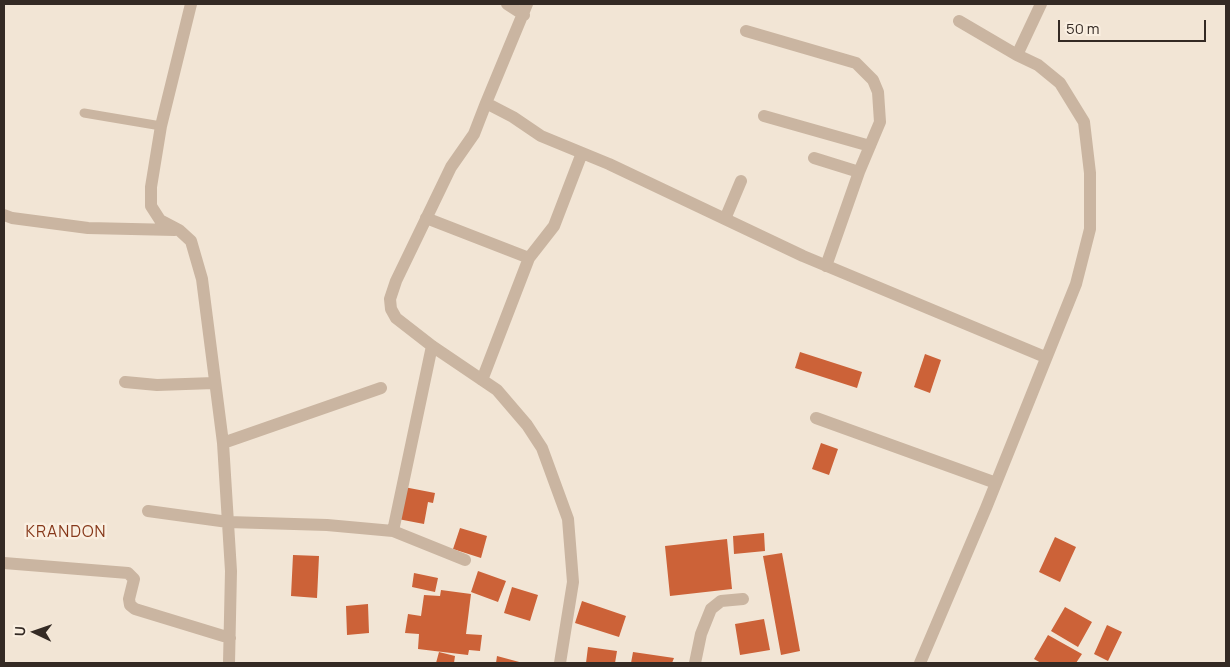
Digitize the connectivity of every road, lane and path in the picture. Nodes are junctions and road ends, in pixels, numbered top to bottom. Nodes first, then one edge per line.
1 (191, 4) edge
2 (507, 4) edge
3 (1040, 4) edge
4 (526, 9) edge
5 (959, 21) dead end
6 (746, 31) dead end
7 (1017, 55) junction
8 (486, 103) junction
9 (84, 113) dead end
10 (764, 116) dead end
11 (161, 126) junction
12 (870, 146) junction
13 (582, 153) junction
14 (814, 158) dead end
15 (859, 172) junction
16 (741, 181) dead end
17 (4, 215) edge
18 (426, 218) junction
19 (725, 219) junction
20 (179, 230) junction
21 (528, 258) junction
22 (826, 266) junction
23 (432, 346) junction
24 (1045, 357) junction
25 (482, 380) junction
26 (126, 382) dead end
27 (214, 383) junction
28 (381, 388) dead end
29 (816, 418) dead end
30 (223, 443) junction
31 (996, 483) junction
32 (148, 511) dead end
33 (228, 522) junction
34 (393, 532) junction
35 (465, 560) dead end
36 (4, 563) edge
37 (743, 599) dead end
38 (230, 638) junction
39 (229, 663) edge
40 (560, 663) edge
41 (695, 663) edge
42 (920, 663) edge

1 - 11 street
2 - 4 street
3 - 7 street
4 - 8 street
5 - 7 street
6 - 12 street
7 - 24 street
8 - 13 street
8 - 18 street
9 - 11 lane
10 - 12 street
11 - 20 street
12 - 15 street
13 - 19 street
13 - 21 street
14 - 15 street
15 - 22 street
16 - 19 street
17 - 20 street
18 - 21 street
18 - 23 street
19 - 22 street
20 - 27 street
21 - 25 street
22 - 24 street
23 - 25 street
23 - 34 street
24 - 31 street
25 - 40 street
26 - 27 street
27 - 30 street
28 - 30 street
29 - 31 street
30 - 33 street
31 - 42 street
32 - 33 street
33 - 34 street
33 - 38 street
34 - 35 street
36 - 38 street
37 - 41 street
38 - 39 street

